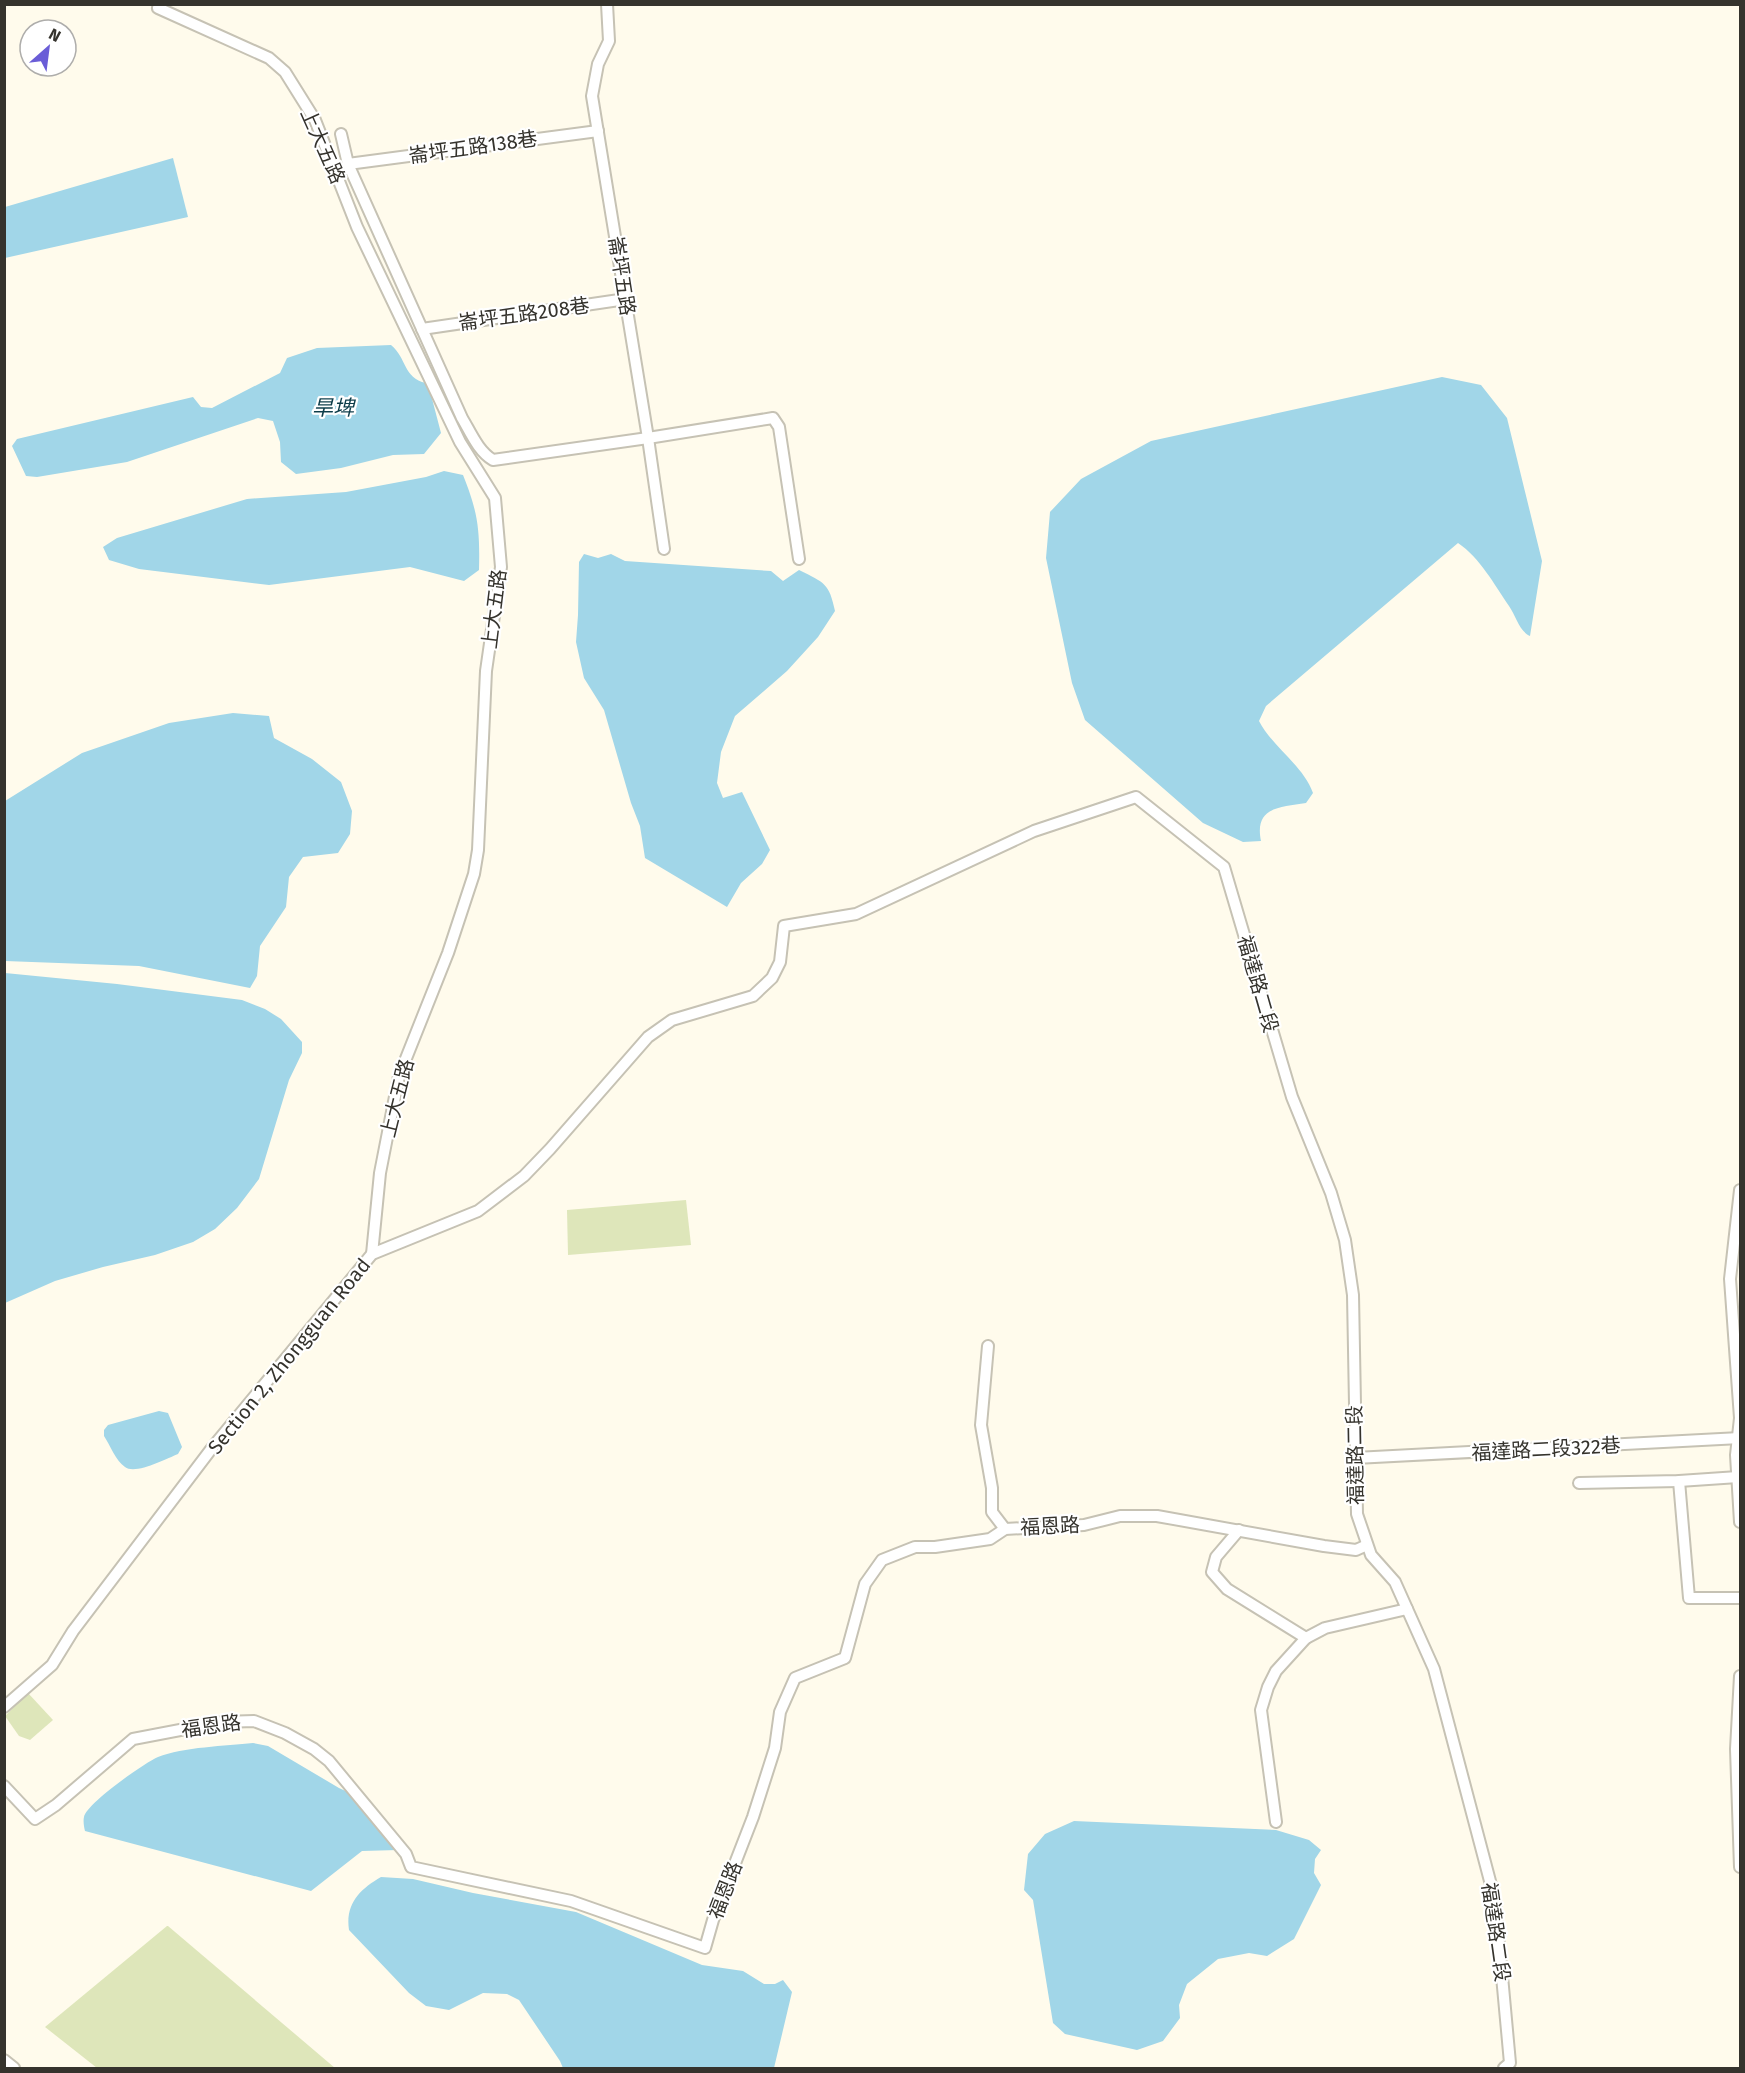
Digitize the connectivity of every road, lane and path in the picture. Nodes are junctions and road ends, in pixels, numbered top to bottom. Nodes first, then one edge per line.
1 (159, 4) edge
2 (607, 4) edge
3 (598, 131) junction
4 (341, 134) dead end
5 (348, 164) junction
6 (626, 299) junction
7 (422, 329) junction
8 (648, 438) junction
9 (480, 448) junction
10 (475, 465) junction
11 (664, 549) dead end
12 (799, 559) dead end
13 (1224, 867) joint
14 (1740, 1190) edge
15 (372, 1254) junction
16 (988, 1346) dead end
17 (1739, 1439) edge
18 (1355, 1458) junction
19 (1738, 1477) junction
20 (1678, 1481) junction
21 (1579, 1483) dead end
22 (1740, 1522) edge
23 (1005, 1529) junction
24 (1239, 1530) junction
25 (1367, 1545) junction
26 (1740, 1598) edge
27 (1407, 1609) junction
28 (1306, 1638) junction
29 (1740, 1676) edge
30 (4, 1707) edge
31 (4, 1786) edge
32 (1276, 1822) dead end
33 (1740, 1867) edge
34 (4, 2060) edge
35 (14, 2068) edge
36 (1504, 2068) edge

1 - 10 street, 上大五路
2 - 3 street, 崙坪五路
3 - 5 street, 崙坪五路138巷
3 - 6 street, 崙坪五路
4 - 5 street
5 - 7 street
6 - 7 street, 崙坪五路208巷
6 - 8 street, 崙坪五路
7 - 9 street
8 - 9 street
8 - 11 street, 崙坪五路
8 - 12 street
9 - 10 street
10 - 15 street, 上大五路
13 - 15 street, Section 2, Zhongguan Road
13 - 18 street, 福達路二段
14 - 17 street
15 - 30 street, Section 2, Zhongguan Road
16 - 23 street
17 - 18 street, 福達路二段322巷
17 - 19 street
18 - 25 street, 福達路二段
19 - 20 street
19 - 22 street
20 - 21 street
20 - 26 street
23 - 24 street, 福恩路
23 - 31 street, 福恩路
24 - 25 street, 福恩路
24 - 28 street
25 - 27 street, 福達路二段
27 - 28 street
27 - 36 street, 福達路二段
28 - 32 street
29 - 33 street
34 - 35 street

